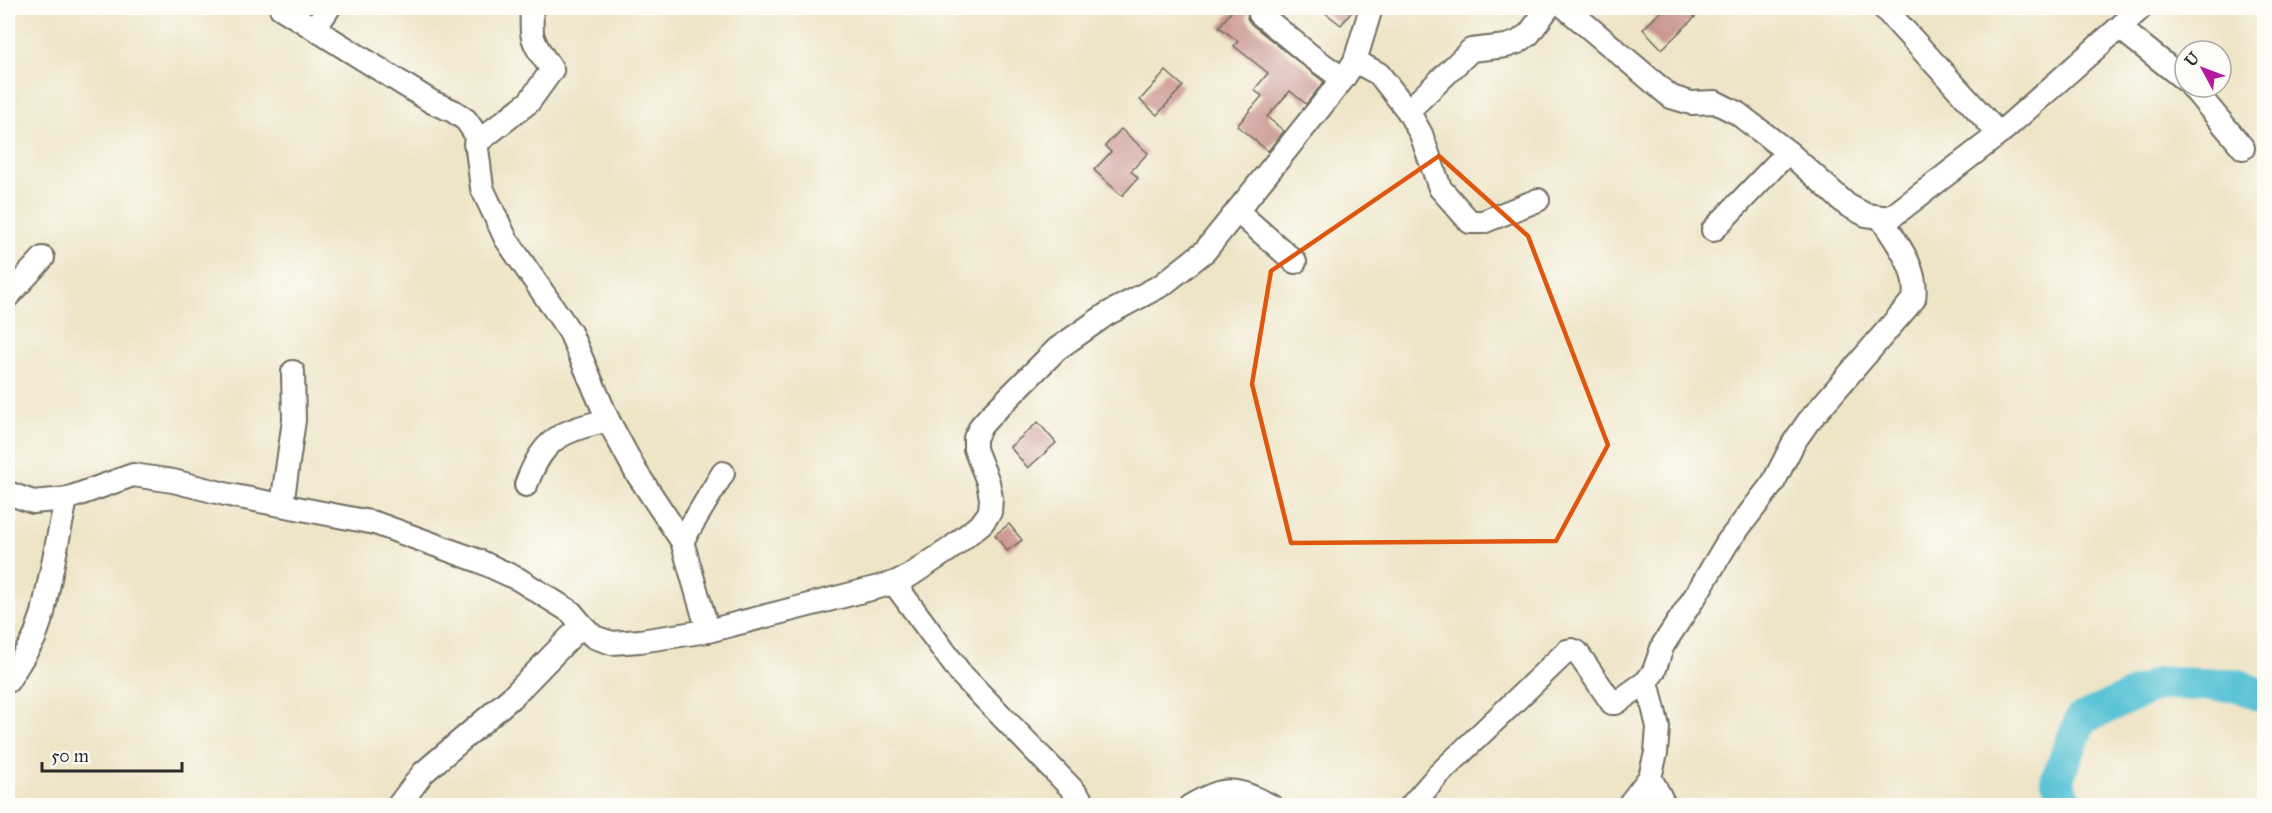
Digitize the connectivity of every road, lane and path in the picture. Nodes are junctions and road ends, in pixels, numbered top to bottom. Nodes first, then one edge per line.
1 (281, 8) edge
2 (329, 8) edge
3 (530, 8) edge
4 (1371, 8) edge
5 (1548, 8) edge
6 (1566, 8) edge
7 (1884, 8) edge
8 (2140, 8) edge
9 (1260, 14) dead end
10 (315, 28) junction
11 (2120, 28) junction
12 (1349, 70) junction
13 (2173, 70) edge
14 (2202, 99) edge
15 (1408, 111) junction
16 (2000, 134) junction
17 (475, 144) junction
18 (2243, 148) dead end
19 (1788, 152) junction
20 (1538, 200) dead end
21 (1237, 211) junction
22 (1881, 218) junction
23 (1713, 230) dead end
24 (43, 258) dead end
25 (1295, 262) dead end
26 (8, 296) edge
27 (293, 372) dead end
28 (608, 420) junction
29 (723, 473) dead end
30 (526, 485) dead end
31 (8, 493) edge
32 (66, 499) junction
33 (282, 505) junction
34 (682, 541) junction
35 (894, 583) junction
36 (582, 625) junction
37 (708, 631) junction
38 (8, 681) edge
39 (1647, 681) junction
40 (1650, 777) junction
41 (398, 806) edge
42 (1086, 806) edge
43 (1190, 806) edge
44 (1271, 806) edge
45 (1411, 806) edge
46 (1628, 806) edge
47 (1665, 806) edge

1 - 10 street
2 - 10 street
3 - 17 street
4 - 12 street
5 - 15 street
6 - 19 street
7 - 16 street
8 - 11 street
9 - 12 street
10 - 17 street
11 - 13 street
11 - 16 street
12 - 15 street
12 - 21 street
14 - 18 street
15 - 20 street
16 - 22 street
17 - 28 street
19 - 22 street
19 - 23 street
21 - 25 street
21 - 35 street
22 - 39 street
24 - 26 street
27 - 33 street
28 - 30 street
28 - 34 street
29 - 34 street
31 - 32 street
32 - 33 street
32 - 38 street
33 - 36 street
34 - 37 street
35 - 37 street
35 - 42 street
36 - 37 street
36 - 41 street
39 - 40 street
39 - 45 street
40 - 46 street
40 - 47 street
43 - 44 street

